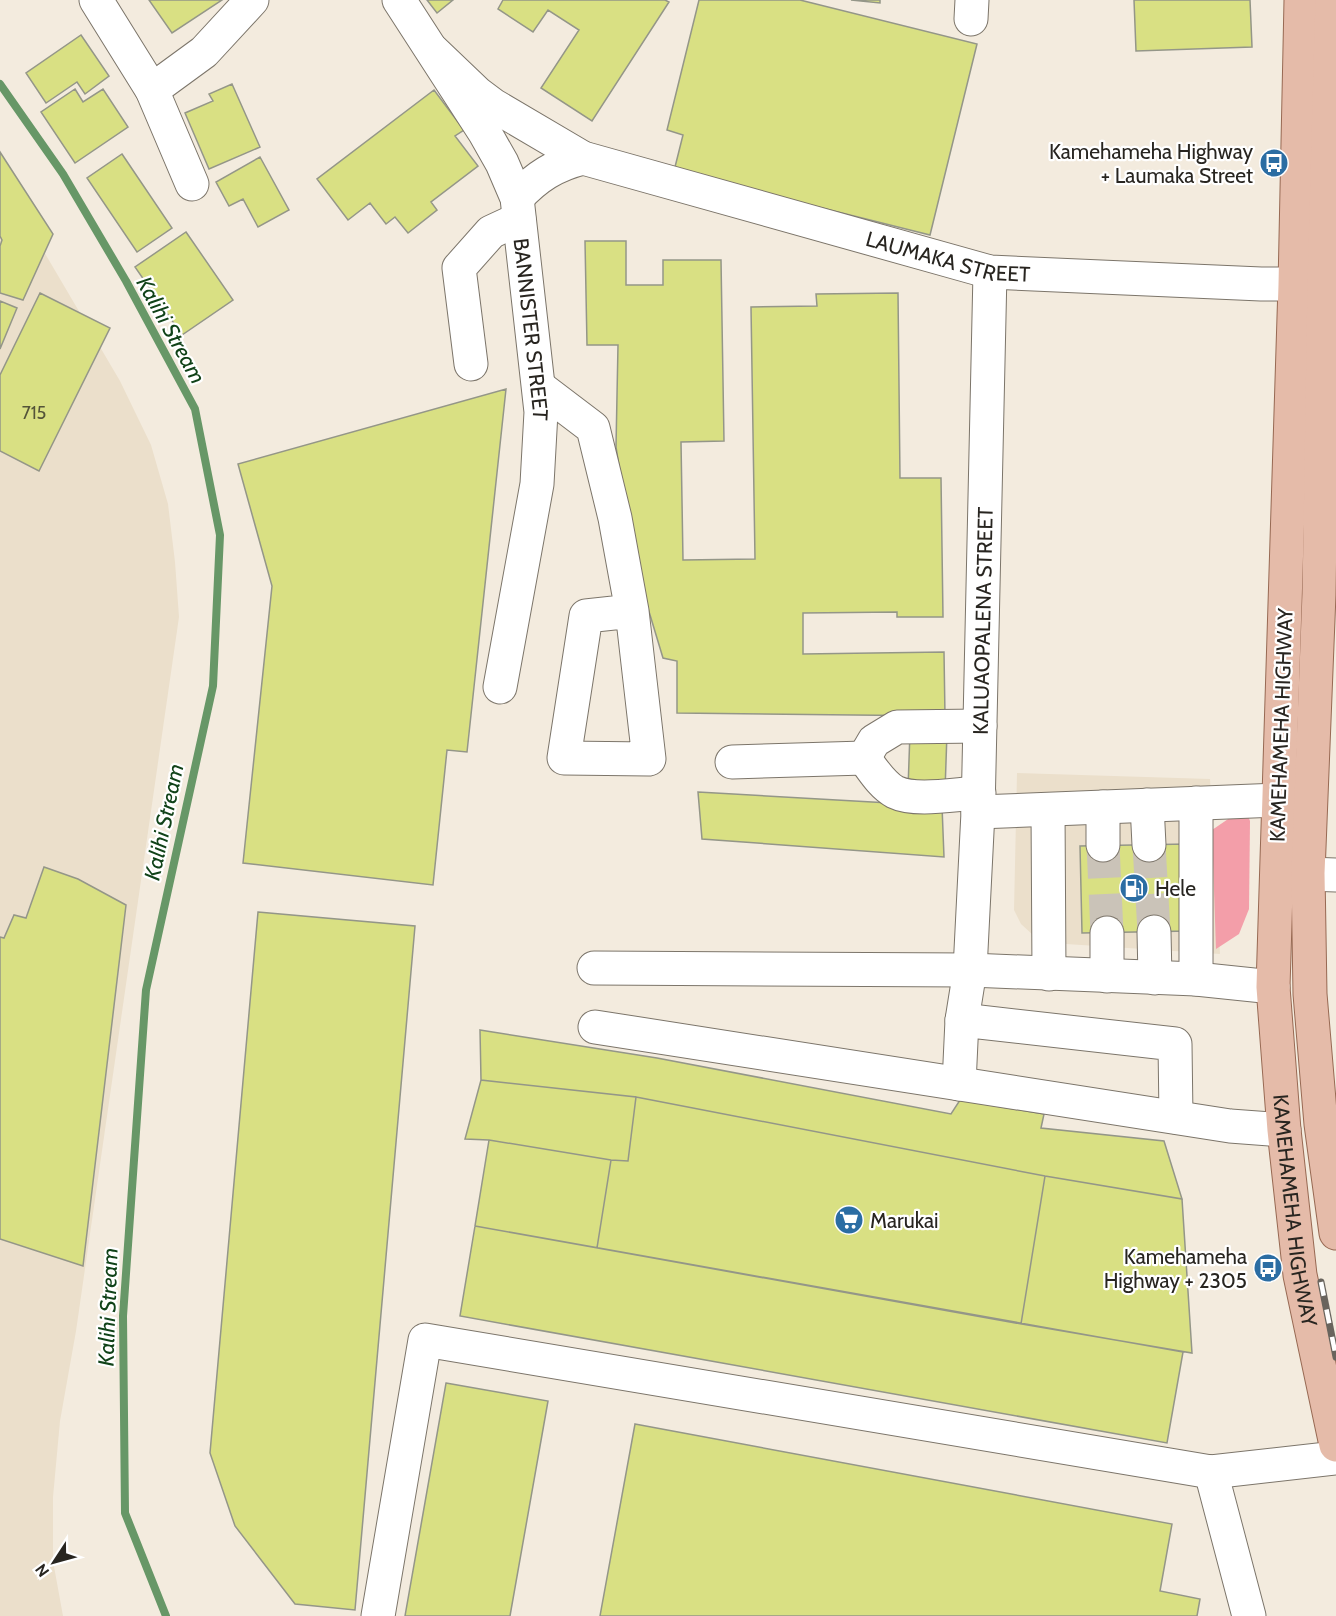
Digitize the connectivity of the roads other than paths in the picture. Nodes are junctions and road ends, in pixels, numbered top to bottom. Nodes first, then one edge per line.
1 (96, 0) edge
2 (252, 0) edge
3 (399, 0) edge
4 (1301, 0) edge
5 (1332, 0) edge
6 (433, 51) junction
7 (152, 90) junction
8 (583, 158) junction
9 (192, 183) dead end
10 (518, 208) junction
11 (990, 272) junction
12 (1309, 285) junction
13 (471, 364) dead end
14 (539, 387) junction
15 (632, 611) junction
16 (500, 687) dead end
17 (980, 726) junction
18 (864, 758) junction
19 (732, 762) dead end
20 (1278, 800) junction
21 (978, 802) junction
22 (1196, 803) junction
23 (1147, 806) junction
24 (1103, 807) junction
25 (1048, 810) junction
26 (1103, 845) tunnel mouth
27 (1149, 845) tunnel mouth
28 (1307, 873) edge
29 (1154, 932) tunnel mouth
30 (1107, 933) tunnel mouth
31 (594, 968) dead end
32 (970, 970) junction
33 (1049, 974) junction
34 (1107, 976) junction
35 (1155, 978) junction
36 (1196, 979) junction
37 (1273, 987) junction
38 (962, 1020) junction
39 (595, 1027) dead end
40 (959, 1084) junction
41 (1176, 1117) junction
42 (1284, 1130) junction
43 (1336, 1233) edge
44 (1336, 1445) edge
45 (1336, 1458) edge
46 (1211, 1472) junction
47 (378, 1616) edge
48 (1248, 1616) edge

1 - 7 street
2 - 7 street
3 - 6 street, BANNISTER STREET
4 - 12 main road, KAMEHAMEHA HIGHWAY
5 - 12 main road, KAMEHAMEHA HIGHWAY
6 - 8 street, LAUMAKA STREET
6 - 10 street, BANNISTER STREET
7 - 9 street
8 - 10 street
8 - 11 street, LAUMAKA STREET
10 - 13 street
10 - 14 street, BANNISTER STREET
11 - 12 street, LAUMAKA STREET
11 - 17 street, KALUAOPALENA STREET
12 - 20 main road, KAMEHAMEHA HIGHWAY
12 - 28 main road, KAMEHAMEHA HIGHWAY
14 - 15 street
14 - 16 street, BANNISTER STREET
15 - 15 street
17 - 18 street
17 - 21 street, KALUAOPALENA STREET
18 - 19 street
18 - 21 street
20 - 22 street
20 - 28 main road, KAMEHAMEHA HIGHWAY
21 - 25 street
21 - 32 street, KALUAOPALENA STREET
22 - 23 street
22 - 36 street
23 - 24 street
23 - 27 street
24 - 25 street
24 - 26 street
25 - 33 street
28 - 37 main road, KAMEHAMEHA HIGHWAY
28 - 43 main road, KAMEHAMEHA HIGHWAY
29 - 35 street
30 - 34 street
31 - 32 street
32 - 33 street
32 - 38 street, KALUAOPALENA STREET
33 - 34 street
34 - 35 street
35 - 36 street
36 - 37 street
37 - 42 main road, KAMEHAMEHA HIGHWAY
38 - 40 street, KALUAOPALENA STREET
38 - 41 street
39 - 40 street
40 - 41 street
41 - 42 street
42 - 44 main road, KAMEHAMEHA HIGHWAY
45 - 46 street
46 - 47 street
46 - 48 street

